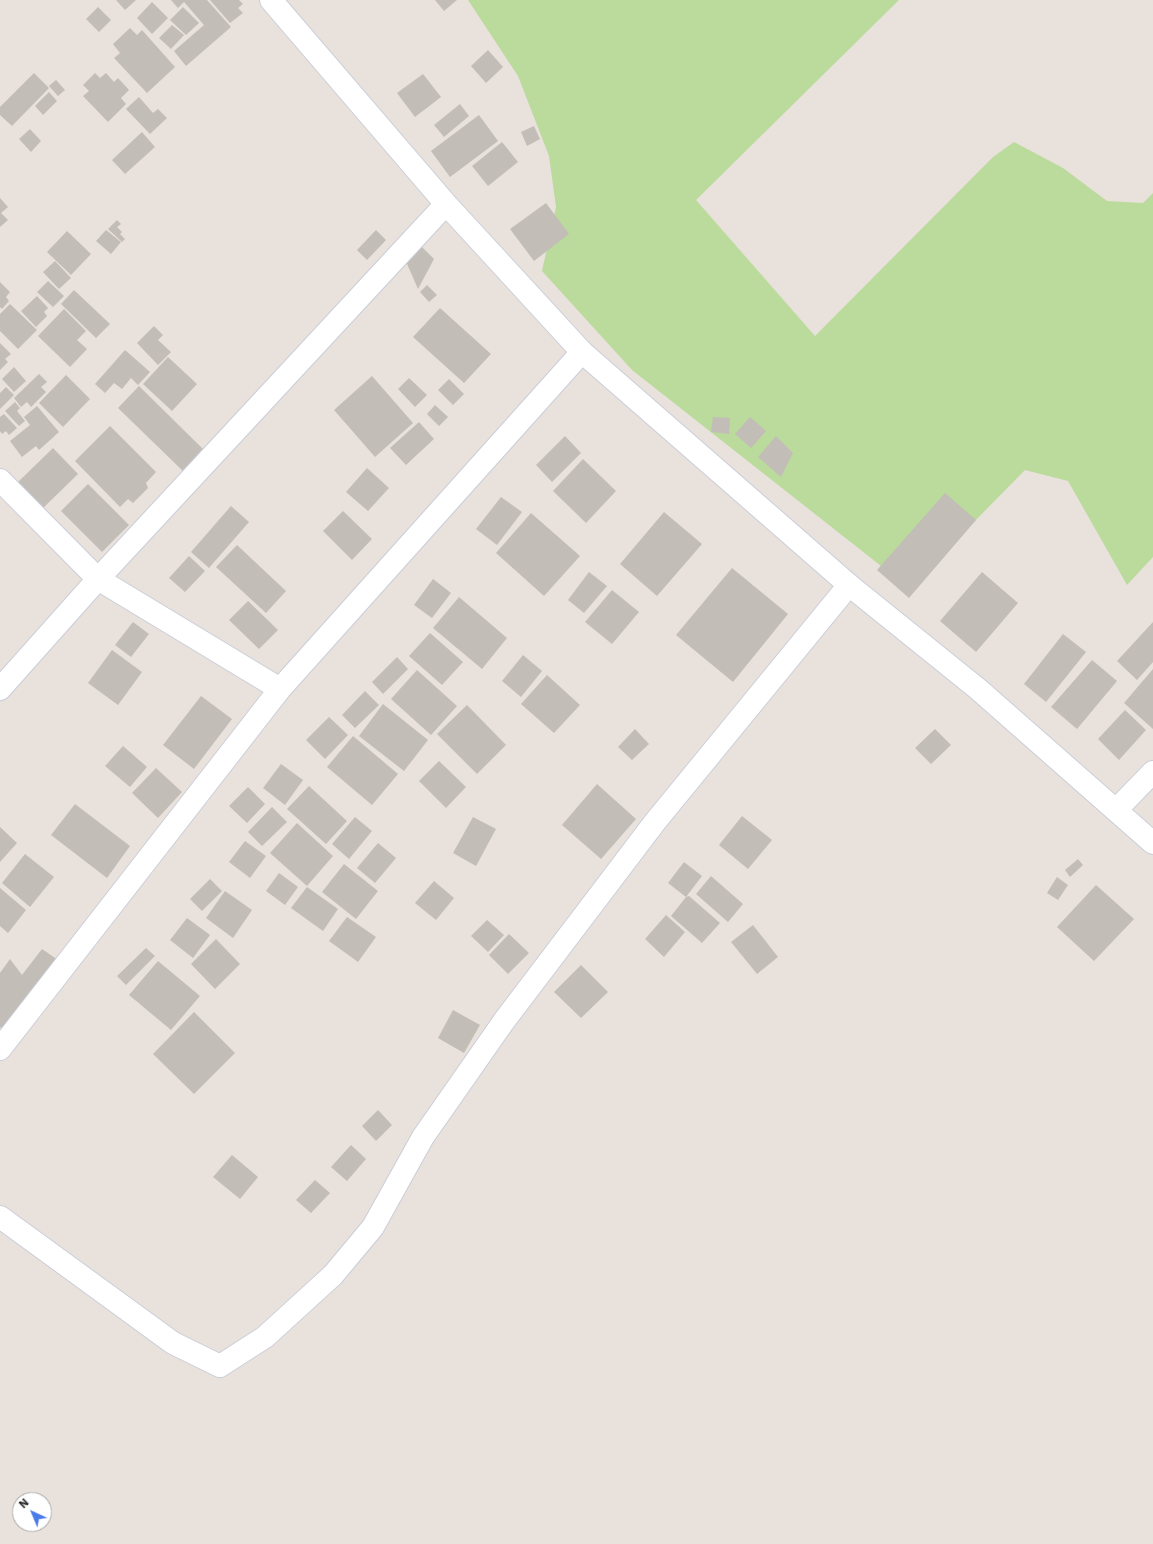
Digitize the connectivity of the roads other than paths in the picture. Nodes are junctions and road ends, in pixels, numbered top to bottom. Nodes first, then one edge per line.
1 (271, 0) edge
2 (446, 204) junction
3 (582, 352) junction
4 (0, 480) edge
5 (98, 579) junction
6 (849, 585) junction
7 (0, 689) edge
8 (280, 689) junction
9 (1153, 772) edge
10 (1116, 810) junction
11 (1153, 843) edge
12 (0, 1049) edge
13 (0, 1218) edge

1 - 2 street
2 - 3 street
2 - 5 street
3 - 6 street
3 - 8 street
4 - 5 street
5 - 7 street
5 - 8 street
6 - 10 street
6 - 13 street
8 - 12 street
9 - 10 street
10 - 11 street

